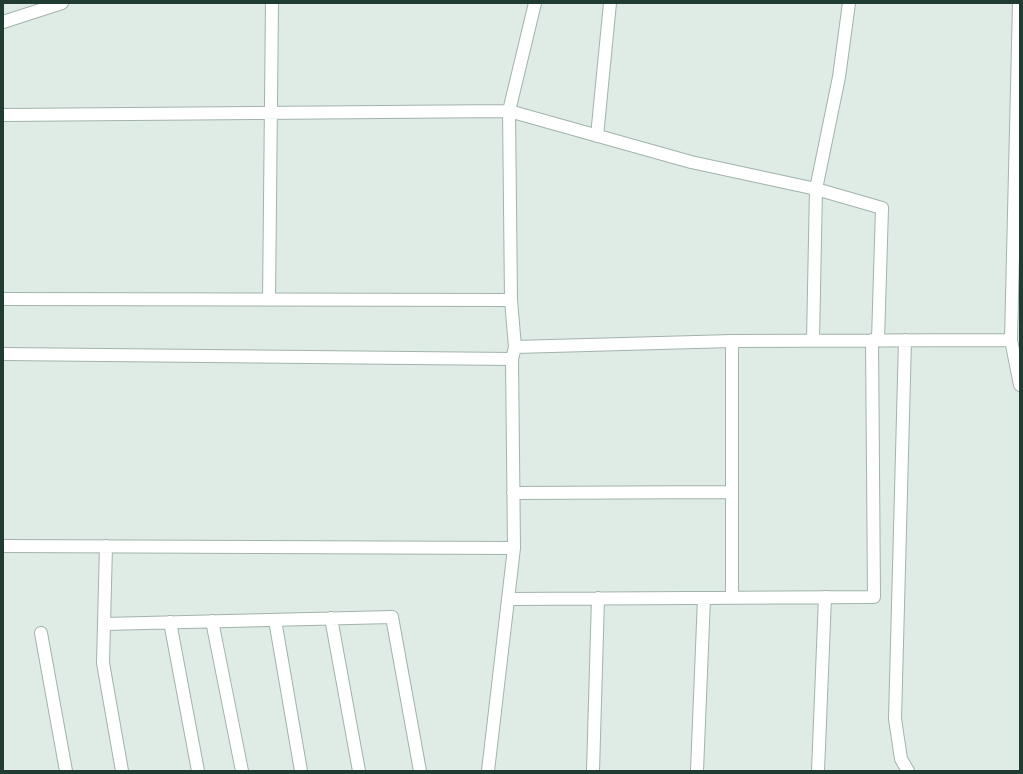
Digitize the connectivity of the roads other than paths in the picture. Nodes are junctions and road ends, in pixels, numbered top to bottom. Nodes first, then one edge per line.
1 (62, 3) edge
2 (272, 3) edge
3 (535, 3) edge
4 (610, 3) edge
5 (849, 3) edge
6 (1019, 3) edge
7 (3, 22) edge
8 (508, 111) junction
9 (271, 113) junction
10 (3, 115) edge
11 (597, 136) junction
12 (816, 189) junction
13 (3, 299) edge
14 (269, 300) junction
15 (511, 300) junction
16 (732, 340) junction
17 (813, 340) junction
18 (875, 340) junction
19 (905, 340) junction
20 (1011, 340) junction
21 (515, 347) junction
22 (3, 354) edge
23 (512, 359) junction
24 (1020, 385) edge
25 (513, 492) junction
26 (732, 492) junction
27 (3, 546) edge
28 (106, 546) junction
29 (514, 548) junction
30 (824, 597) junction
31 (598, 598) junction
32 (704, 598) junction
33 (732, 598) junction
34 (508, 599) junction
35 (331, 618) junction
36 (275, 620) junction
37 (212, 621) junction
38 (170, 622) junction
39 (104, 624) junction
40 (41, 633) dead end
41 (66, 771) edge
42 (122, 771) edge
43 (198, 771) edge
44 (242, 771) edge
45 (301, 771) edge
46 (359, 771) edge
47 (420, 771) edge
48 (488, 771) edge
49 (593, 771) edge
50 (697, 771) edge
51 (818, 771) edge
52 (908, 771) edge

1 - 7 street
2 - 9 street
3 - 8 street
4 - 11 street
5 - 12 street
6 - 20 street
8 - 9 street
8 - 11 street
8 - 15 street
9 - 10 street
9 - 14 street
11 - 12 street
12 - 17 street
12 - 18 street
13 - 14 street
14 - 15 street
15 - 21 street
16 - 17 street
16 - 21 street
16 - 26 street
17 - 18 street
18 - 19 street
18 - 30 street
19 - 20 street
19 - 52 street
20 - 24 street
21 - 23 street
22 - 23 street
23 - 25 street
25 - 26 street
25 - 29 street
26 - 33 street
27 - 28 street
28 - 29 street
28 - 39 street
29 - 34 street
30 - 33 street
30 - 51 street
31 - 32 street
31 - 34 street
31 - 49 street
32 - 33 street
32 - 50 street
34 - 48 street
35 - 36 street
35 - 46 street
35 - 47 street
36 - 37 street
36 - 45 street
37 - 38 street
37 - 44 street
38 - 39 street
38 - 43 street
39 - 42 street
40 - 41 street

